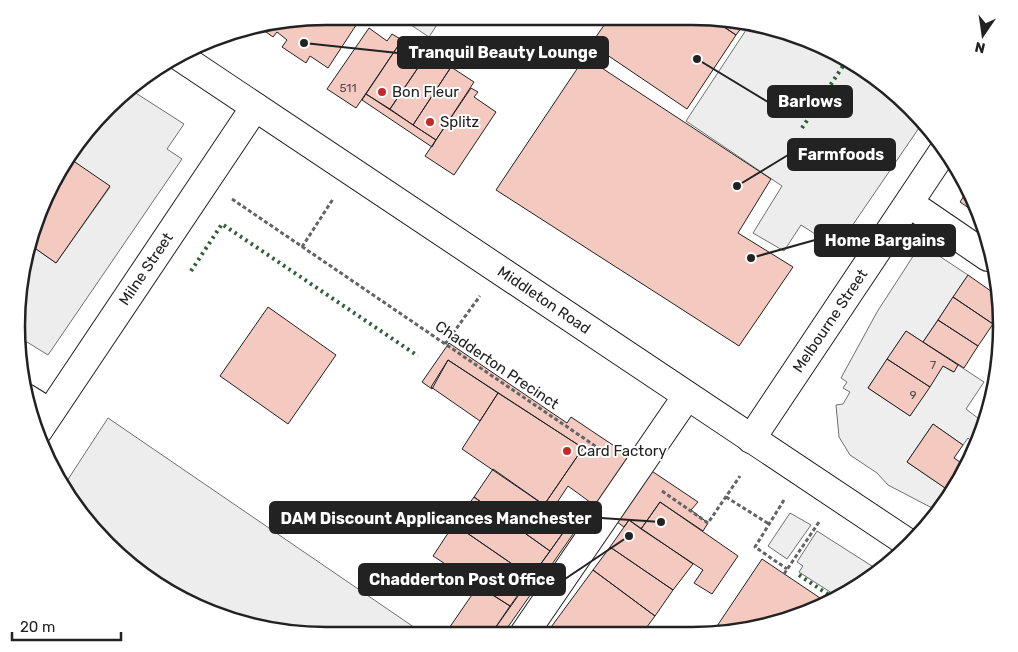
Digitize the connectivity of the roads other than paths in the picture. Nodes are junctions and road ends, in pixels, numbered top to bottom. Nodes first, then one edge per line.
1 (185, 60) edge
2 (254, 107) junction
3 (940, 156) edge
4 (909, 202) junction
5 (984, 254) edge
6 (687, 396) junction
7 (44, 422) edge
8 (751, 439) junction
9 (904, 540) edge
10 (529, 627) edge

1 - 2 street, Middleton Road
2 - 6 street, Middleton Road
2 - 7 street, Milne Street
3 - 4 street, Melbourne Street
4 - 5 street
4 - 8 street, Melbourne Street
6 - 8 street, Middleton Road
6 - 10 street
8 - 9 street, Middleton Road

